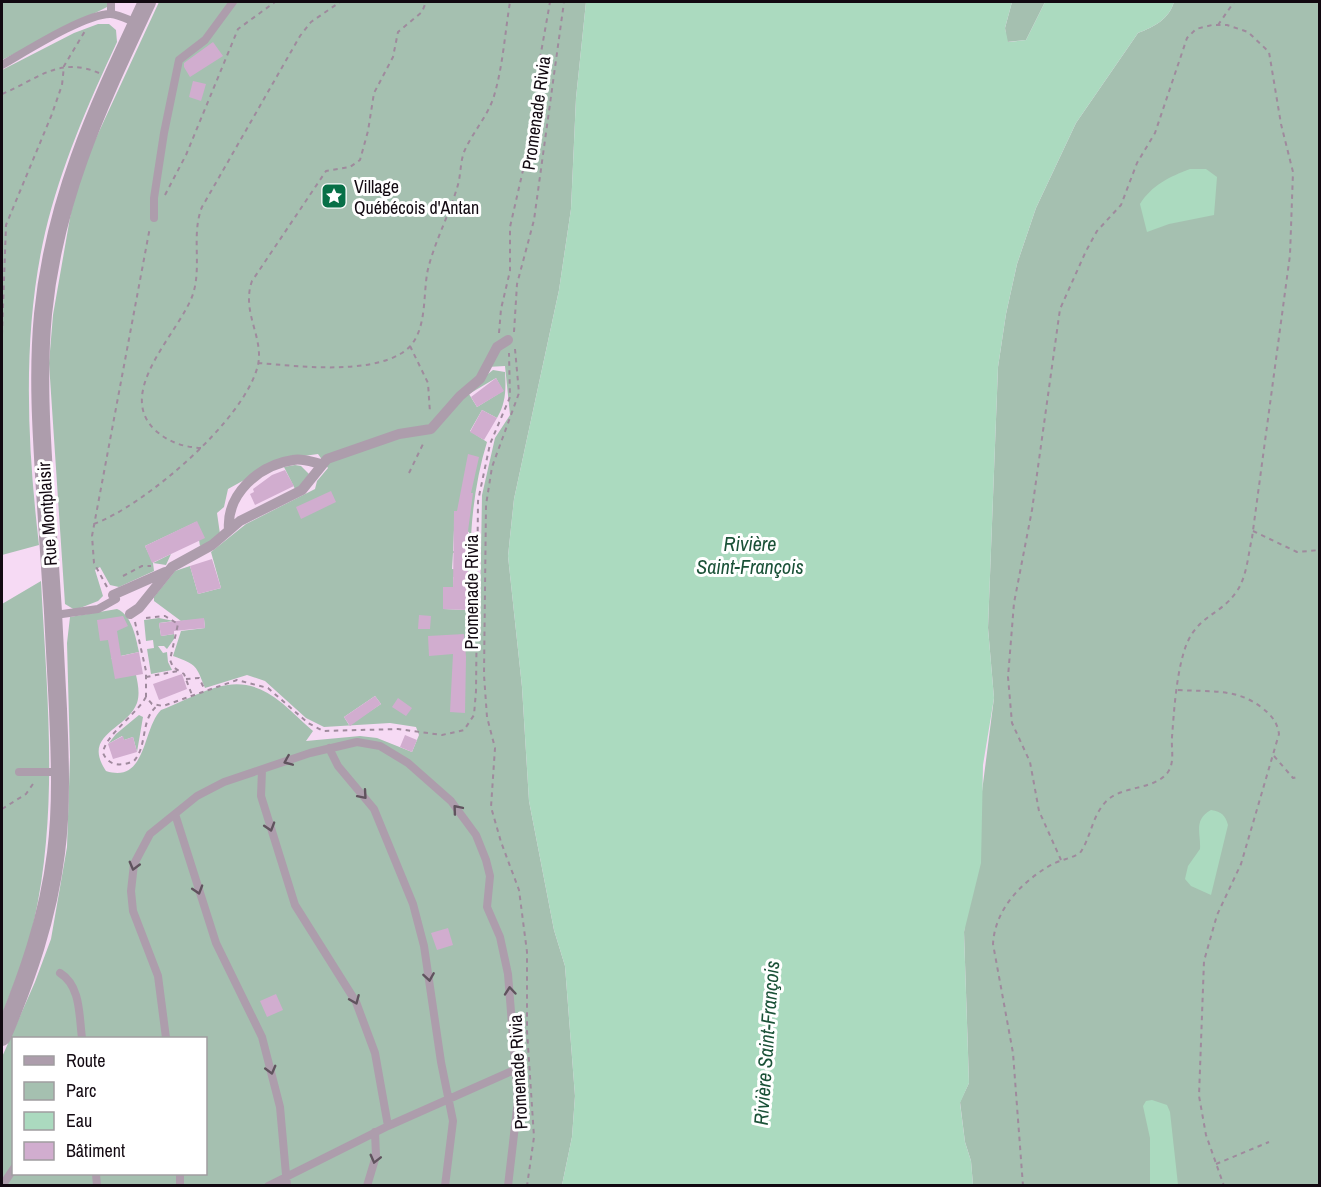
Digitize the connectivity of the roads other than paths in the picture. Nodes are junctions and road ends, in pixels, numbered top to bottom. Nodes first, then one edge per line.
1 (111, 2) edge
2 (147, 2) edge
3 (233, 2) edge
4 (111, 14) junction
5 (137, 23) junction
6 (2, 65) edge
7 (154, 218) dead end
8 (510, 340) road end
9 (321, 464) junction
10 (229, 530) junction
11 (168, 571) junction
12 (114, 597) joint
13 (53, 615) junction
14 (132, 617) road end
15 (329, 748) junction
16 (262, 770) junction
17 (19, 772) dead end
18 (60, 772) junction
19 (175, 814) junction
20 (60, 973) dead end
21 (2, 1037) edge
22 (81, 1037) edge
23 (166, 1037) edge
24 (514, 1070) junction
25 (449, 1099) junction
26 (388, 1126) junction
27 (375, 1132) junction
28 (12, 1171) edge
29 (288, 1176) junction
30 (2, 1185) edge
31 (268, 1185) edge
32 (287, 1185) edge
33 (367, 1185) edge
34 (445, 1185) edge
35 (508, 1185) edge

1 - 4 lane
2 - 5 street, Rue Montplaisir
3 - 7 lane
4 - 5 lane
4 - 6 lane
5 - 13 street, Rue Montplaisir
8 - 9 street
9 - 10 street
9 - 10 street
10 - 11 street
11 - 12 street
11 - 14 street
12 - 13 lane
13 - 18 street, Rue Montplaisir
15 -> 16 lane
24 -> 15 lane
15 -> 25 lane
16 - 19 lane
16 -> 26 lane
17 - 18 lane
18 - 21 street, Rue Montplaisir
19 -> 23 lane
19 -> 29 lane
20 - 22 lane
24 - 25 lane
24 - 35 lane
25 - 26 lane
25 - 34 lane
26 - 27 lane
27 - 29 lane
27 -> 33 lane
28 - 30 lane
29 - 31 lane
29 - 32 lane

